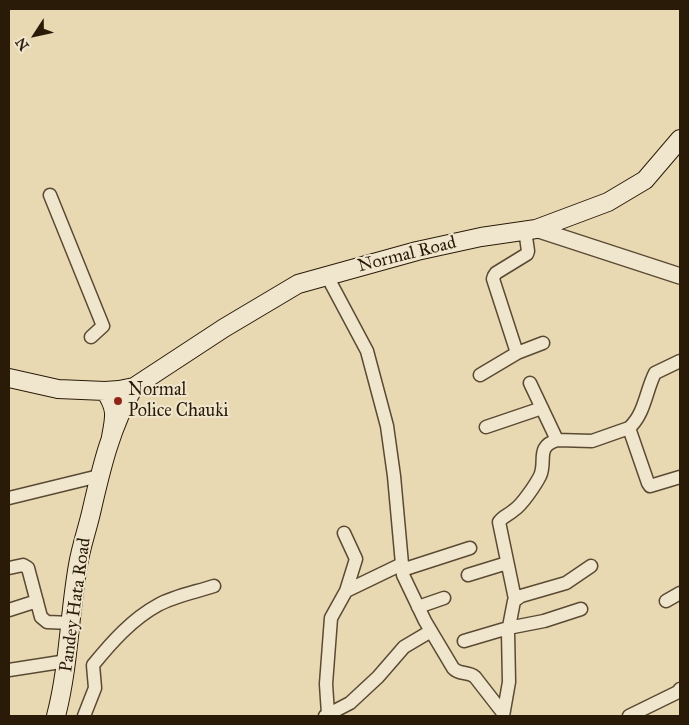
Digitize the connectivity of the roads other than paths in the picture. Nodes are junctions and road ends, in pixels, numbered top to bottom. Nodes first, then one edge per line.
1 (680, 139) edge
2 (50, 195) dead end
3 (530, 230) junction
4 (327, 276) junction
5 (680, 276) edge
6 (91, 337) dead end
7 (543, 343) dead end
8 (517, 353) junction
9 (680, 361) edge
10 (480, 375) dead end
11 (9, 378) edge
12 (530, 383) dead end
13 (134, 387) junction
14 (105, 391) junction
15 (542, 408) junction
16 (486, 427) dead end
17 (629, 428) junction
18 (111, 437) junction
19 (557, 440) junction
20 (99, 476) junction
21 (680, 477) edge
22 (9, 498) edge
23 (344, 534) dead end
24 (470, 548) dead end
25 (507, 563) junction
26 (591, 566) dead end
27 (402, 567) junction
28 (9, 568) edge
29 (468, 575) dead end
30 (214, 586) dead end
31 (346, 591) junction
32 (680, 593) edge
33 (444, 598) dead end
34 (516, 598) junction
35 (37, 601) junction
36 (666, 601) dead end
37 (418, 607) junction
38 (580, 609) dead end
39 (9, 610) edge
40 (72, 623) junction
41 (508, 628) junction
42 (431, 631) junction
43 (464, 641) dead end
44 (67, 661) junction
45 (9, 670) edge
46 (680, 689) edge
47 (326, 715) edge
48 (503, 715) edge
49 (56, 716) edge
50 (84, 716) edge
51 (629, 716) edge

1 - 3 main road, Normal Road
2 - 6 street
3 - 4 main road, Normal Road
3 - 5 street
3 - 8 street
4 - 13 main road, Normal Road
4 - 27 street
7 - 8 street
8 - 10 street
9 - 17 street
11 - 14 main road
12 - 15 street
13 - 14 main road
13 - 18 main road
14 - 18 main road
15 - 16 street
15 - 19 street
17 - 19 street
17 - 21 street
18 - 20 main road, Pandey Hata Road
19 - 25 street
20 - 22 street
20 - 40 main road, Pandey Hata Road
23 - 31 street
24 - 27 street
25 - 29 street
25 - 34 street
26 - 34 street
27 - 31 street
27 - 37 street
28 - 35 street
30 - 50 street
31 - 47 street
32 - 36 street
33 - 37 street
34 - 41 street
35 - 39 street
35 - 40 street
37 - 42 street
38 - 41 street
40 - 44 main road, Pandey Hata Road
41 - 43 street
41 - 48 street
42 - 47 street
42 - 48 street
44 - 45 street
44 - 49 main road, Pandey Hata Road
46 - 51 street

